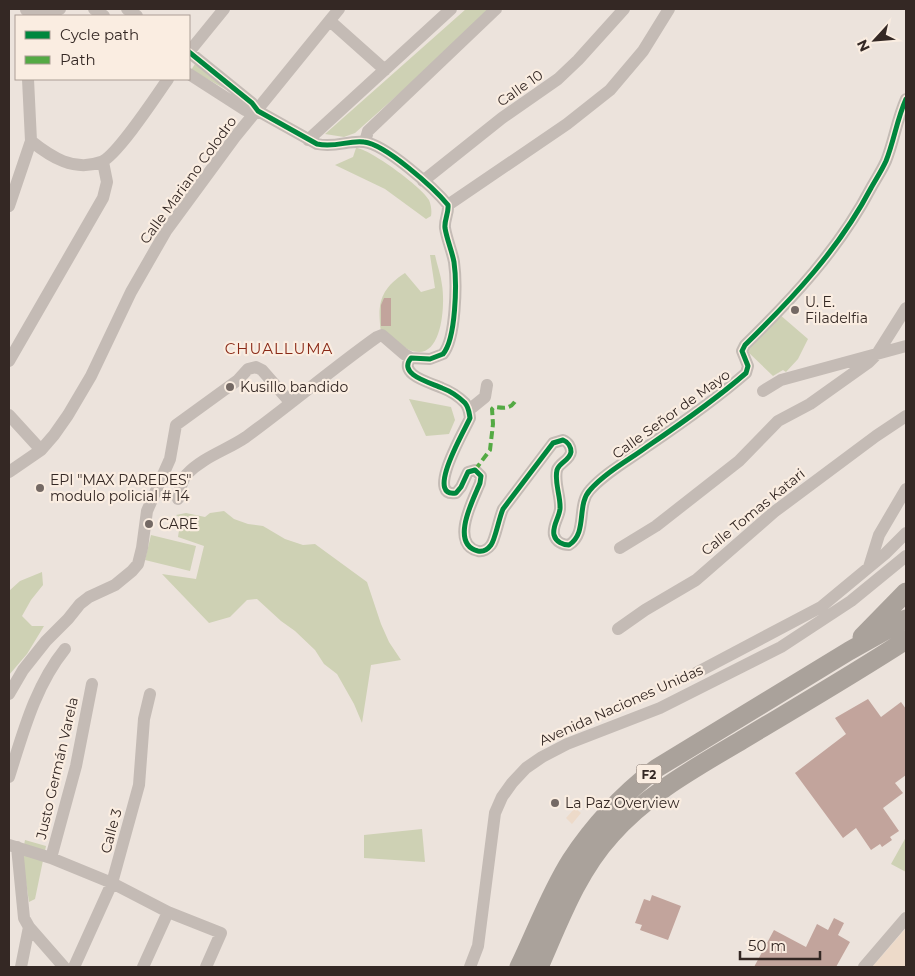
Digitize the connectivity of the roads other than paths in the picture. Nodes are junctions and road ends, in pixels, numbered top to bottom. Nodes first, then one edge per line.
1 (60, 9) edge
2 (224, 9) edge
3 (339, 9) edge
4 (452, 9) edge
5 (496, 9) edge
6 (624, 9) edge
7 (669, 9) edge
8 (26, 12) edge
9 (330, 21) junction
10 (190, 51) edge
11 (190, 53) edge
12 (385, 70) junction
13 (190, 75) edge
14 (28, 80) edge
15 (167, 80) edge
16 (906, 100) edge
17 (258, 111) junction
18 (308, 140) junction
19 (31, 141) junction
20 (365, 142) junction
21 (103, 162) junction
22 (423, 181) junction
23 (12, 185) edge
24 (448, 205) junction
25 (9, 206) edge
26 (906, 308) edge
27 (906, 346) edge
28 (877, 354) junction
29 (411, 358) junction
30 (9, 361) edge
31 (488, 385) dead end
32 (763, 391) dead end
33 (290, 402) junction
34 (469, 410) junction
35 (9, 415) edge
36 (906, 416) edge
37 (41, 450) junction
38 (9, 472) edge
39 (906, 489) edge
40 (178, 499) dead end
41 (906, 533) edge
42 (620, 548) dead end
43 (906, 556) edge
44 (869, 567) junction
45 (906, 592) edge
46 (906, 602) edge
47 (906, 612) edge
48 (906, 619) edge
49 (618, 629) dead end
50 (906, 635) edge
51 (906, 640) edge
52 (906, 646) edge
53 (65, 649) dead end
54 (906, 650) edge
55 (849, 651) junction
56 (861, 669) junction
57 (696, 673) dead end
58 (92, 684) dead end
59 (9, 694) edge
60 (150, 694) dead end
61 (9, 777) edge
62 (13, 846) edge
63 (51, 858) junction
64 (112, 883) junction
65 (168, 912) junction
66 (906, 918) edge
67 (29, 927) junction
68 (21, 967) edge
69 (64, 967) edge
70 (74, 967) edge
71 (143, 967) edge
72 (206, 967) edge
73 (470, 967) edge
74 (519, 967) edge
75 (538, 967) edge
76 (864, 967) edge

1 - 8 street
2 - 10 street
3 - 9 street, Calle Mariano Colodro
4 - 12 street
5 - 20 street
6 - 22 street, Calle 10
7 - 24 street
9 - 12 street
9 - 17 street, Calle Mariano Colodro
11 - 17 street
12 - 18 street
13 - 17 street
14 - 19 street
15 - 21 street
16 - 34 street, Calle Señor de Mayo
17 - 18 street
17 - 37 street, Calle Mariano Colodro
18 - 20 street
19 - 21 street
19 - 23 street
20 - 22 street
21 - 30 street
22 - 24 street
23 - 25 street
24 - 29 street
26 - 28 street
27 - 28 street
28 - 32 street
28 - 42 street
29 - 33 street
29 - 34 street
31 - 34 street
33 - 40 street
33 - 59 street
35 - 37 street
36 - 49 street, Calle Tomas Katari
37 - 38 street, Calle Mariano Colodro
39 - 44 street
41 - 44 street
43 - 73 street, Avenida Naciones Unidas
44 - 57 street
45 - 55 highway, F2
46 - 55 highway, F2
47 - 55 highway, F2
48 - 55 highway, F2
50 - 56 highway, F2
51 - 56 highway, F2
52 - 56 highway, F2
53 - 61 street
54 - 56 highway, F2
55 - 74 highway, F2
56 - 75 highway, F2
58 - 63 street, Justo Germán Varela
60 - 64 street, Calle 3
62 - 63 street
62 - 67 street
63 - 64 street
64 - 65 street
64 - 70 street, Calle 3
65 - 71 street
65 - 72 street
66 - 76 street
67 - 68 street
67 - 69 street

